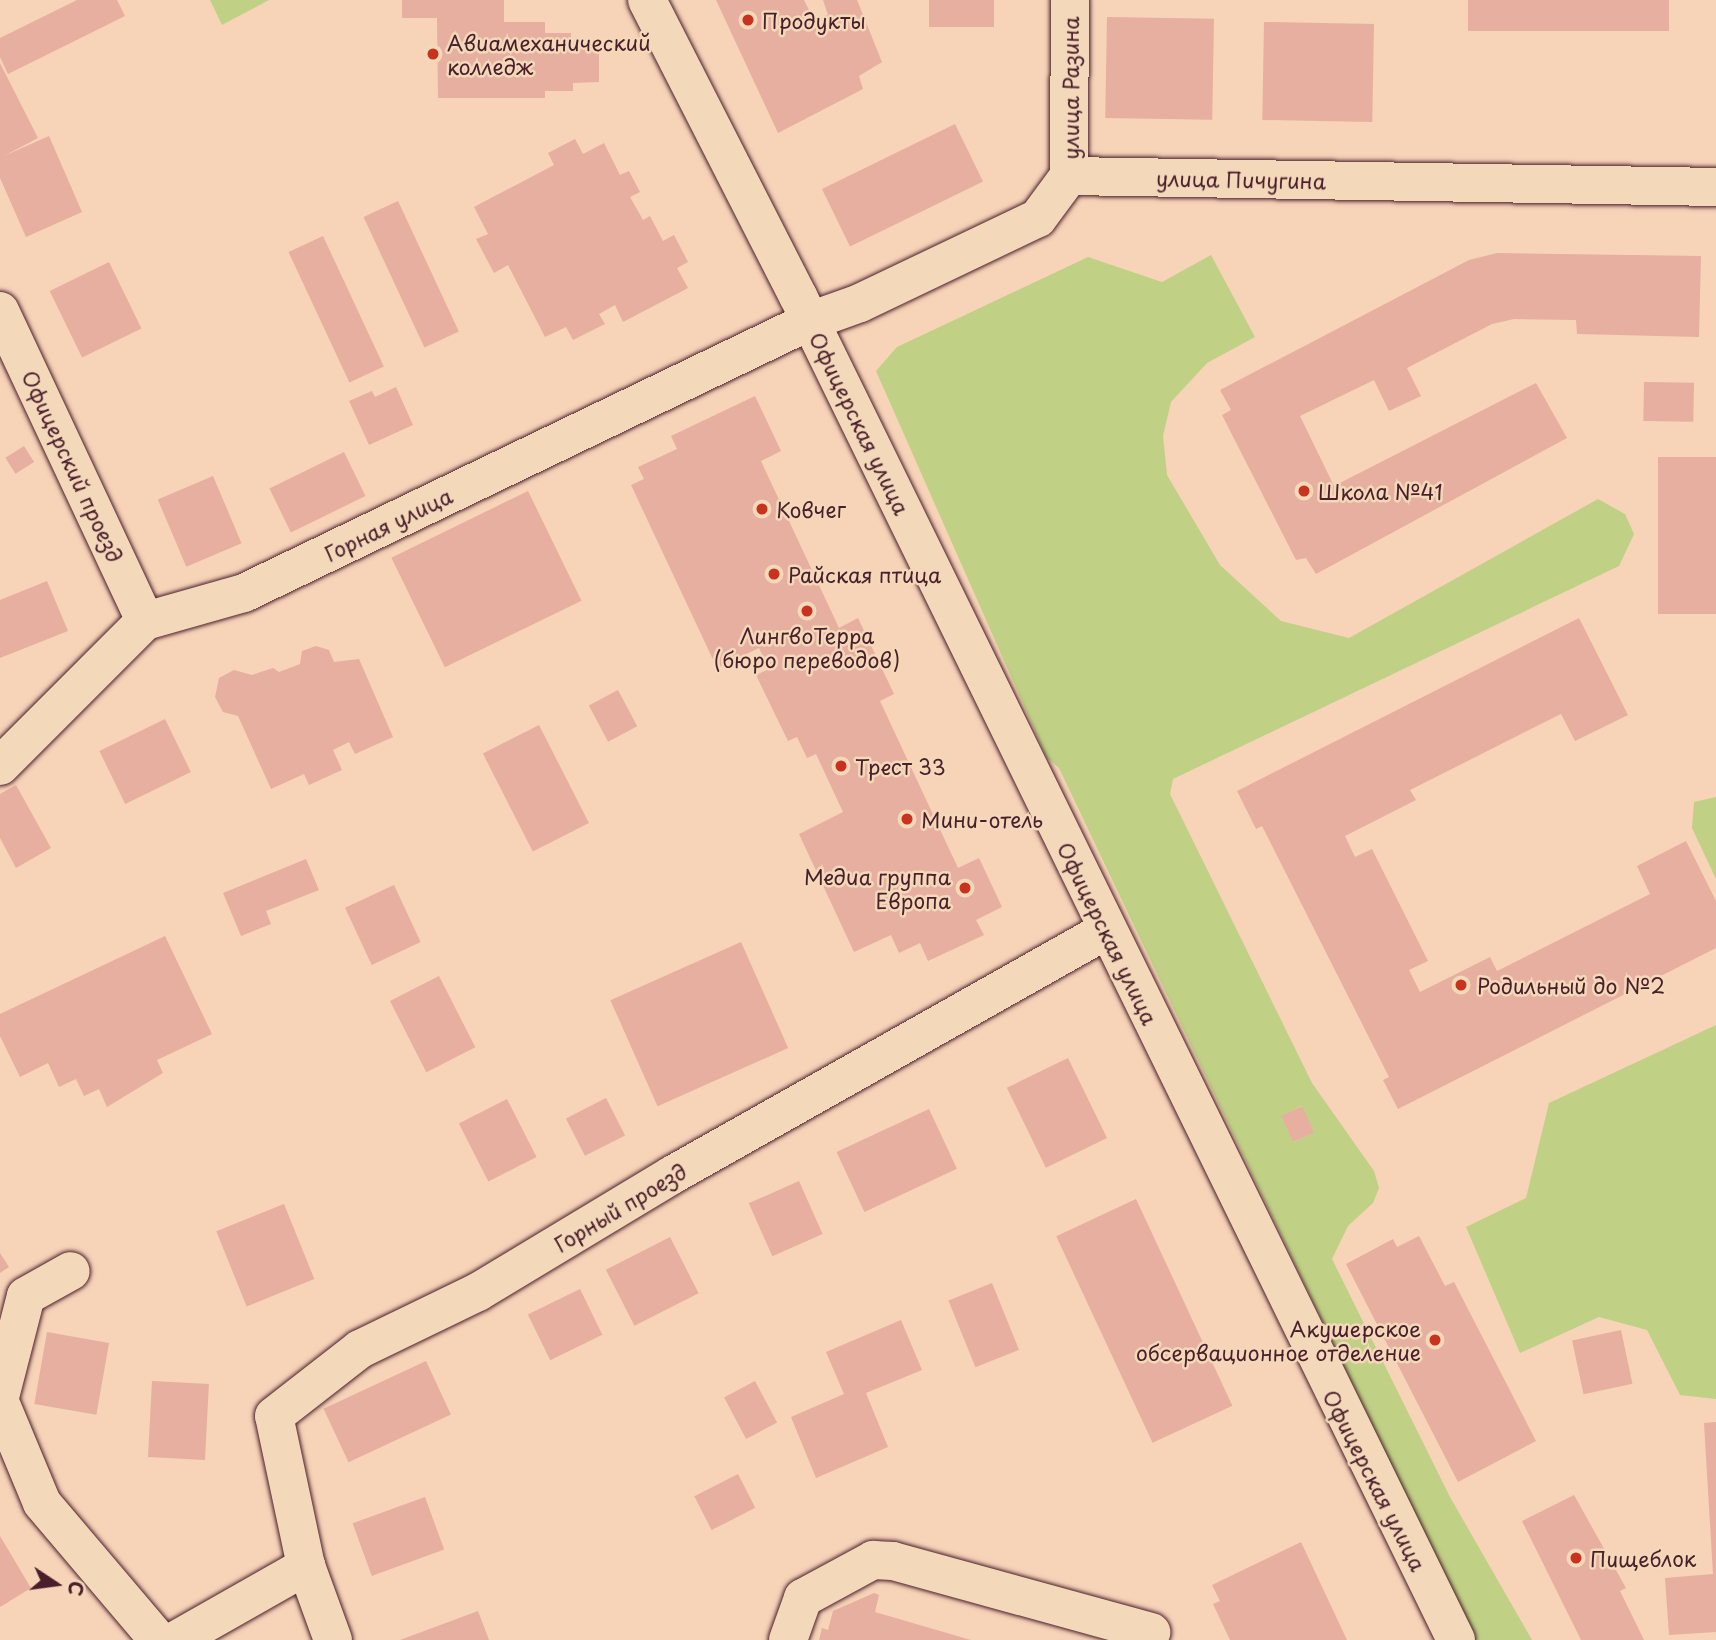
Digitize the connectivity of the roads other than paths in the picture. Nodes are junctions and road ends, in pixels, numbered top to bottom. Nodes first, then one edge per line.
1 (647, 0) edge
2 (1070, 0) edge
3 (1069, 176) junction
4 (1716, 187) edge
5 (0, 311) edge
6 (810, 321) junction
7 (145, 621) junction
8 (0, 766) edge
9 (1106, 929) junction
10 (71, 1271) dead end
11 (0, 1397) edge
12 (0, 1402) edge
13 (306, 1566) junction
14 (1151, 1632) dead end
15 (158, 1640) edge
16 (176, 1640) edge
17 (332, 1640) edge
18 (788, 1640) edge
19 (1456, 1640) edge

1 - 6 street, Офицерская улица
2 - 3 street, улица Разина
3 - 4 street, улица Пичугина
3 - 6 street
5 - 7 street, Офицерский проезд
6 - 7 street, Горная улица
6 - 9 street, Офицерская улица
7 - 8 street, Горная улица
9 - 13 street, Горный проезд
9 - 19 street, Офицерская улица
10 - 11 street
12 - 15 street
13 - 16 street
13 - 17 street, Горный проезд
14 - 18 street

